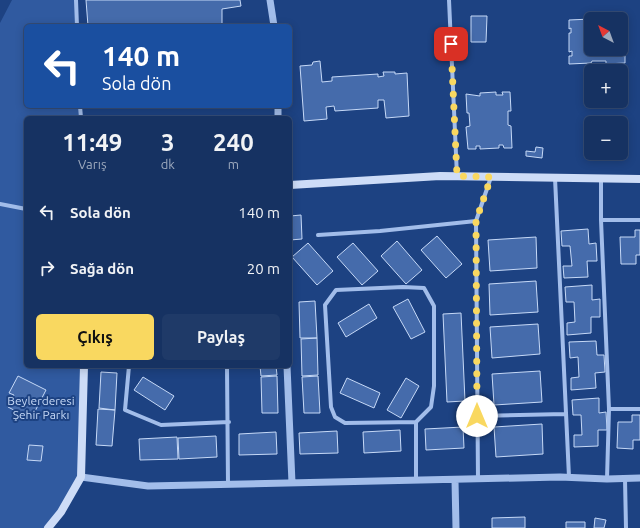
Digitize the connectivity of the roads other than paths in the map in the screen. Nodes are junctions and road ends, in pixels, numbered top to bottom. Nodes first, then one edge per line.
1 (76, 0) edge
2 (270, 0) edge
3 (449, 0) edge
4 (77, 24) edge
5 (274, 24) edge
6 (457, 176) junction
7 (491, 177) junction
8 (555, 178) junction
9 (601, 179) junction
10 (640, 179) edge
11 (292, 185) edge
12 (0, 204) edge
13 (24, 209) edge
14 (601, 220) junction
15 (640, 220) edge
16 (476, 221) junction
17 (318, 235) dead end
18 (84, 368) edge
19 (129, 368) edge
20 (227, 368) edge
21 (288, 368) edge
22 (609, 409) junction
23 (640, 409) edge
24 (565, 414) junction
25 (477, 416) junction
26 (229, 422) junction
27 (416, 422) junction
28 (81, 477) junction
29 (568, 478) junction
30 (640, 478) edge
31 (478, 479) junction
32 (607, 479) junction
33 (625, 479) junction
34 (416, 480) junction
35 (455, 480) junction
36 (292, 483) junction
37 (228, 484) junction
38 (48, 528) edge
39 (456, 528) edge
40 (626, 528) edge

1 - 4 street
2 - 5 street
3 - 6 street
6 - 7 main road
6 - 11 main road
7 - 8 main road
7 - 16 street
8 - 9 main road
8 - 24 street
9 - 10 main road
9 - 14 street
12 - 13 street
14 - 15 street
14 - 22 street
16 - 17 street
16 - 25 street
18 - 28 main road
19 - 26 street
20 - 26 street
21 - 36 street
22 - 23 street
22 - 32 street
24 - 25 street
24 - 29 street
25 - 31 street
26 - 37 street
27 - 27 street
27 - 34 street
28 - 37 street
28 - 38 main road
29 - 31 street
29 - 32 street
30 - 33 street
31 - 35 street
32 - 33 street
33 - 40 street
34 - 35 street
34 - 36 street
35 - 39 street
36 - 37 street

